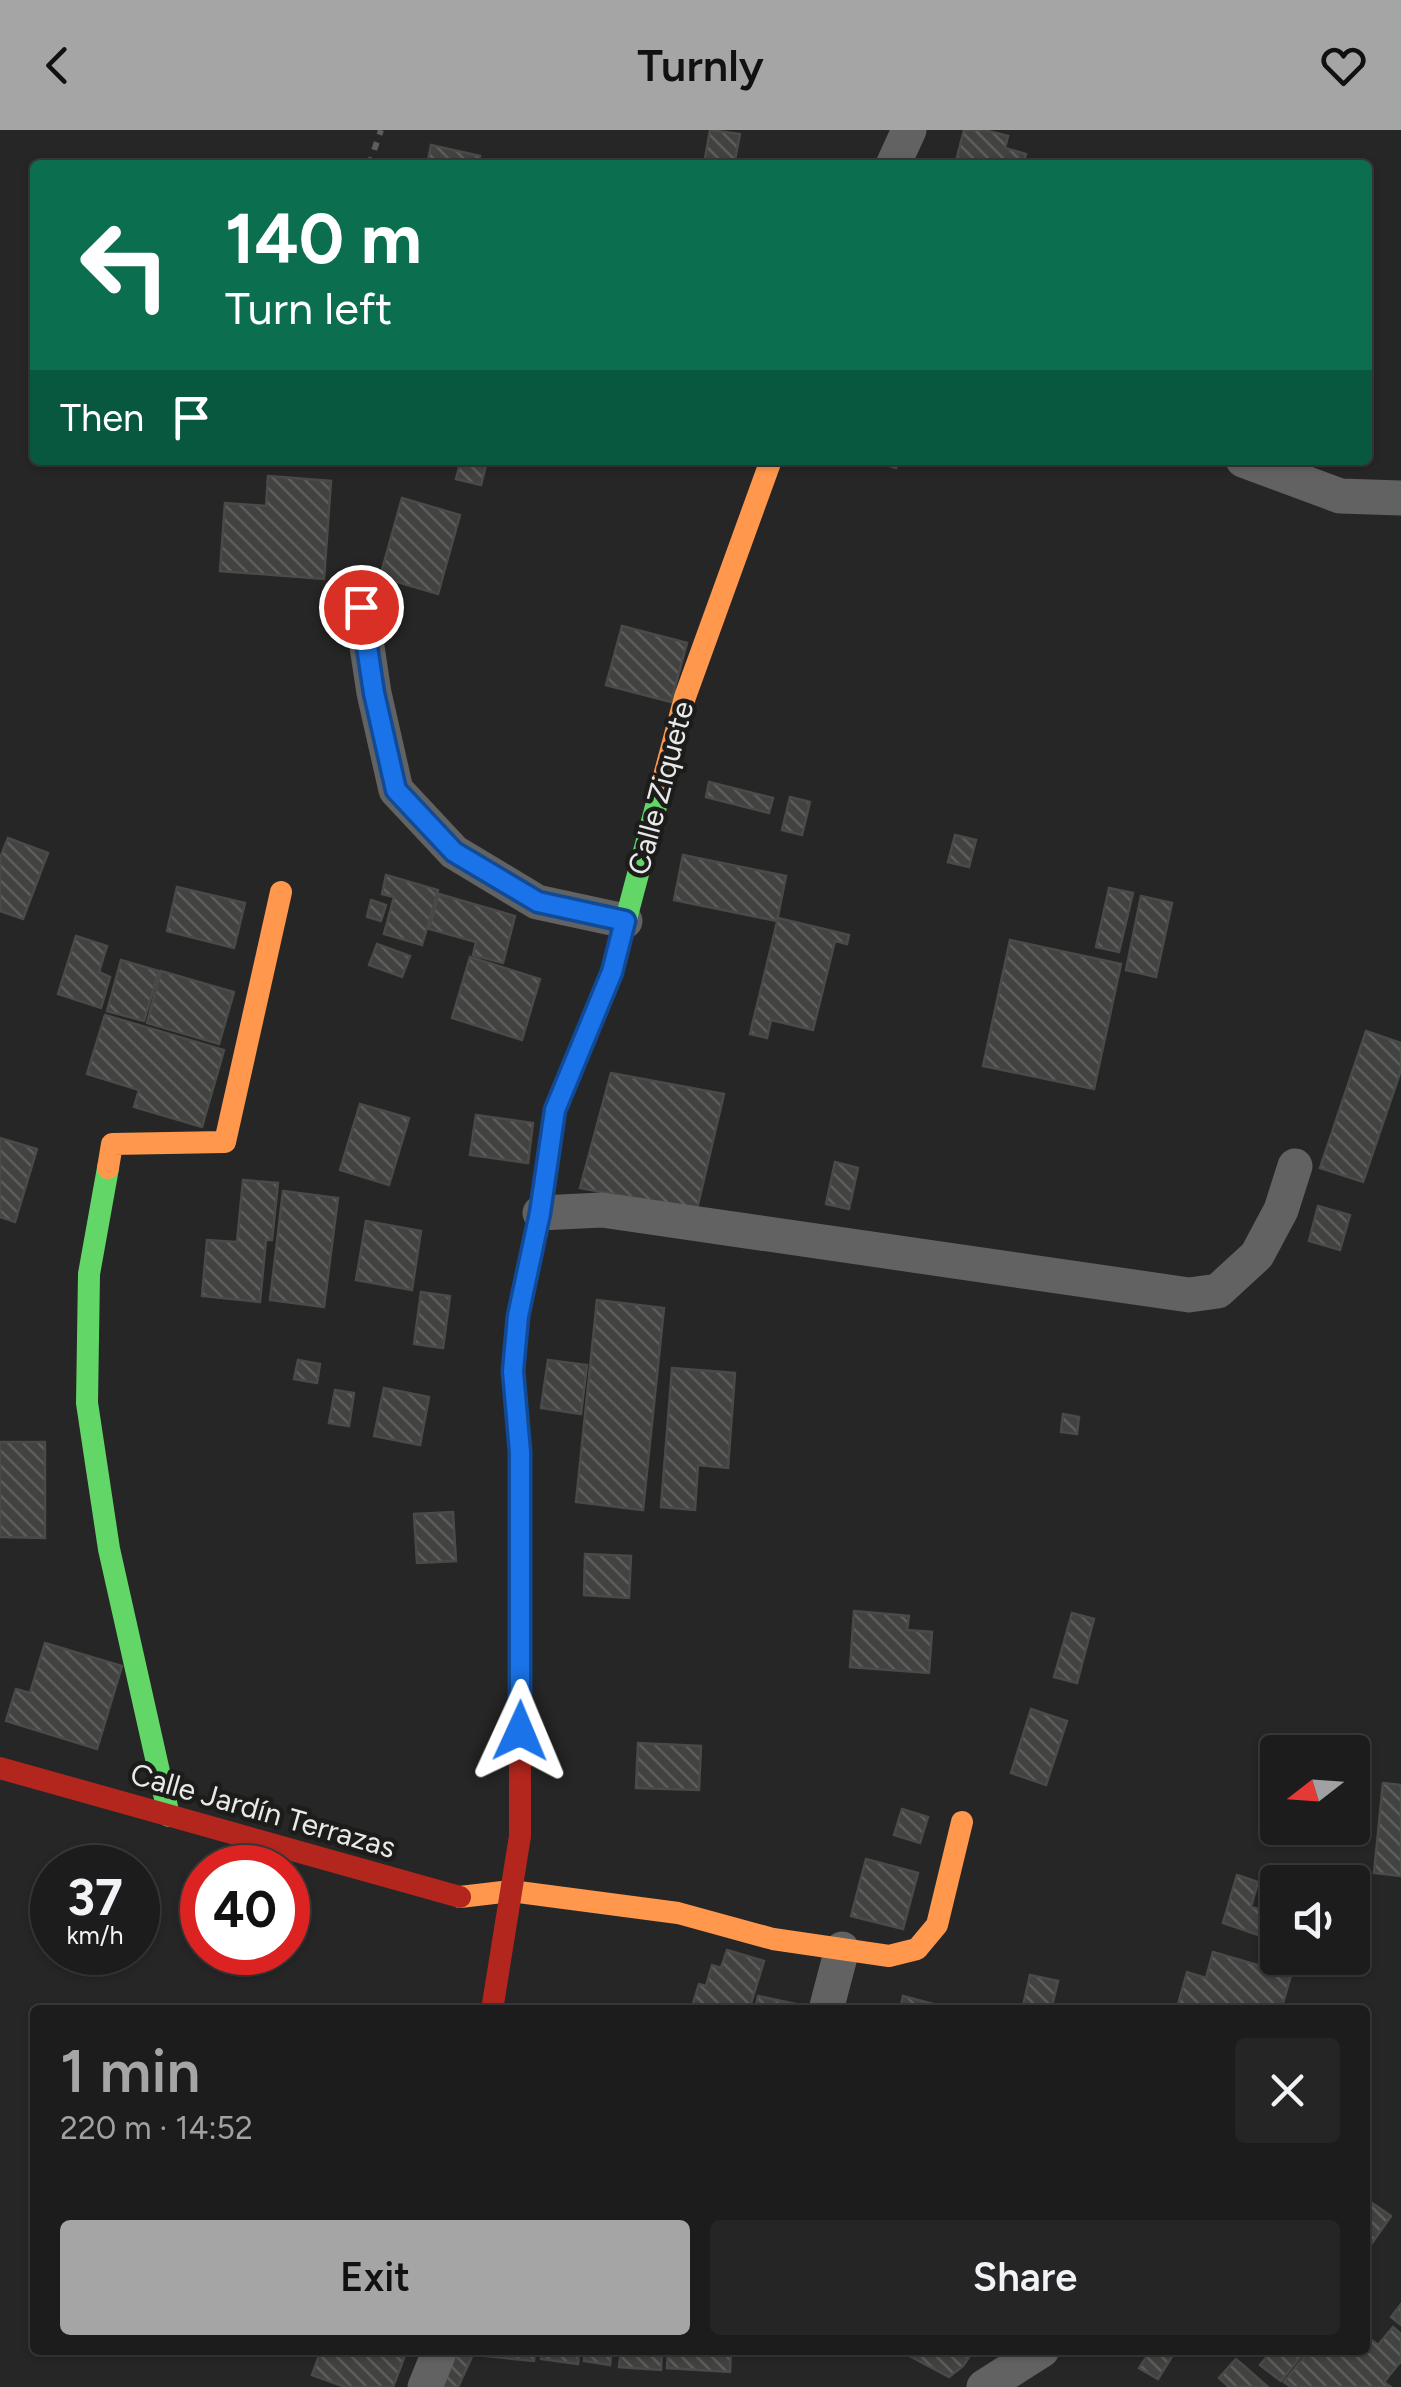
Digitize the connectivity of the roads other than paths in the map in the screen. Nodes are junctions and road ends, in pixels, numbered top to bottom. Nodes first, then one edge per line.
1 (908, 130) edge
2 (894, 160) edge
3 (769, 465) edge
4 (1257, 465) edge
5 (1401, 498) edge
6 (361, 607) dead end
7 (281, 892) dead end
8 (625, 921) junction
9 (1295, 1166) dead end
10 (540, 1213) junction
11 (0, 1768) edge
12 (169, 1816) junction
13 (962, 1822) dead end
14 (511, 1891) junction
15 (842, 1950) junction
16 (493, 2005) edge
17 (827, 2005) edge
18 (438, 2355) edge
19 (1034, 2355) edge
20 (425, 2387) edge
21 (984, 2387) edge

1 - 2 street
3 - 8 street, Calle Ziquete
4 - 5 street
6 - 8 street
7 - 12 street
8 - 10 street, Calle Ziquete
9 - 10 street
10 - 14 street, Calle Ziquete
11 - 12 street, Calle Jardín Terrazas
12 - 14 street, Calle Jardín Terrazas
13 - 15 street, Calle Jardín Terrazas
14 - 15 street, Calle Jardín Terrazas
14 - 16 street, Calle Ziquete
15 - 17 street
18 - 20 street
19 - 21 street

